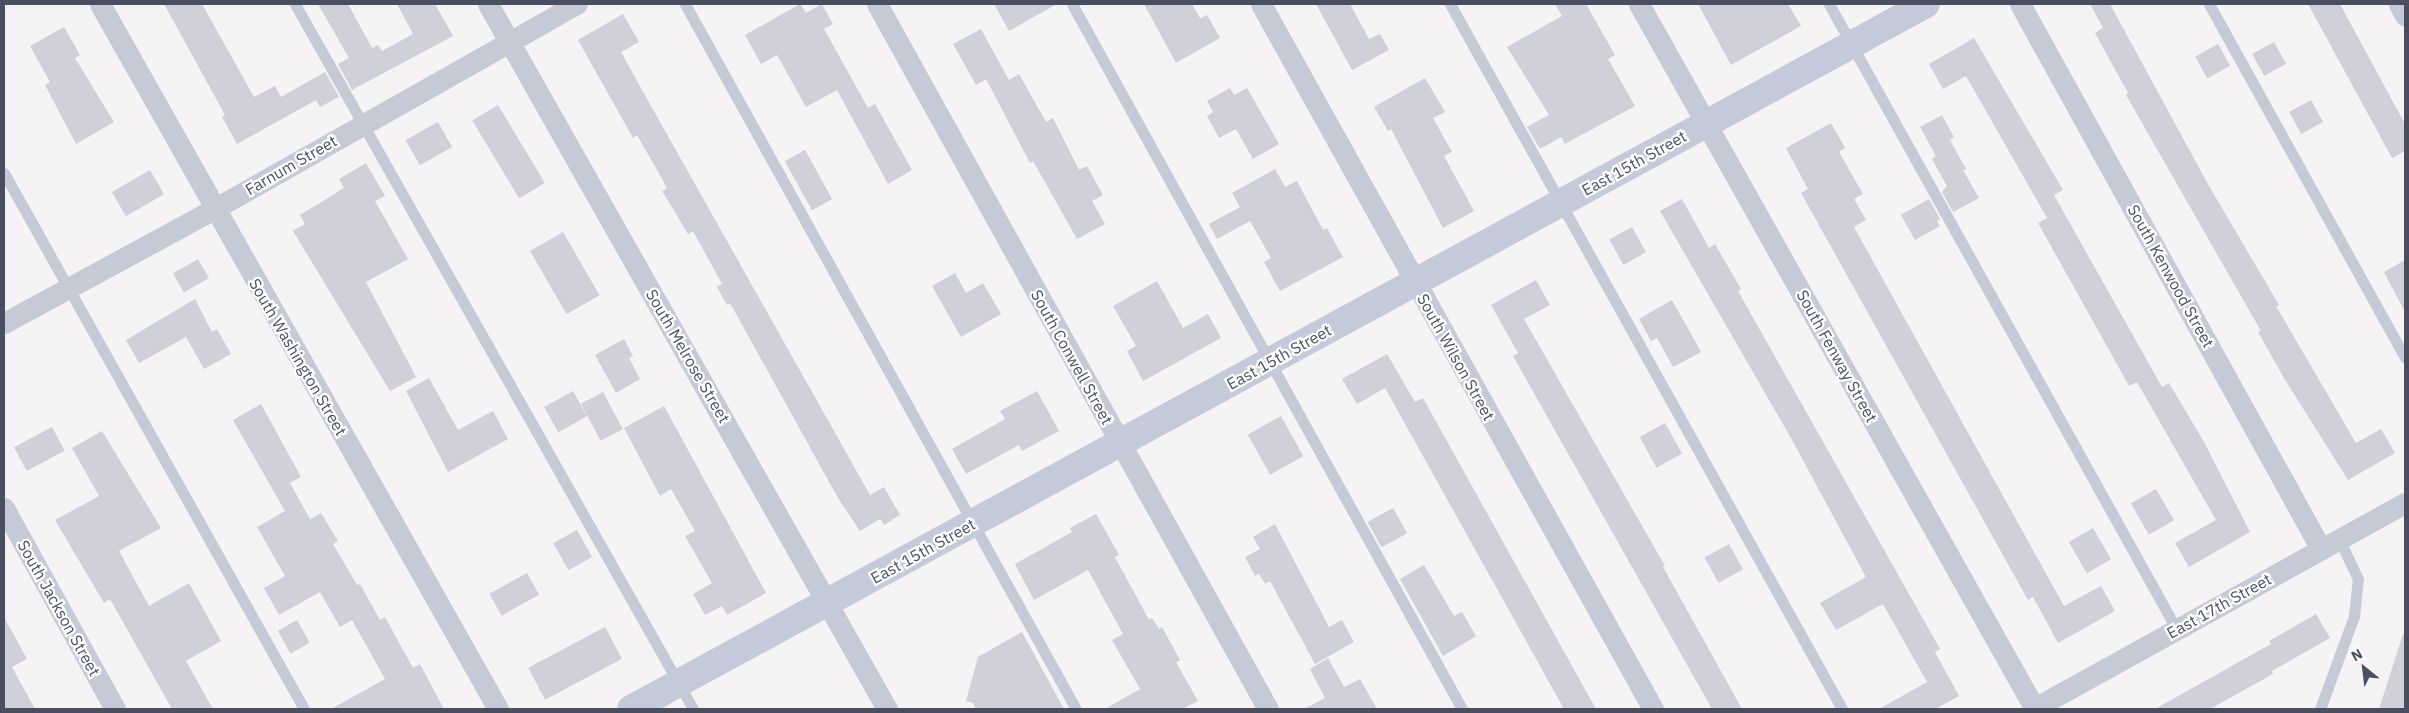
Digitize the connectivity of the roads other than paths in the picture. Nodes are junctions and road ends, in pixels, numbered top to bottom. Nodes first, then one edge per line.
1 (100, 4) edge
2 (295, 4) edge
3 (488, 4) edge
4 (577, 4) edge
5 (685, 4) edge
6 (877, 4) edge
7 (1072, 4) edge
8 (1261, 4) edge
9 (1450, 4) edge
10 (1639, 4) edge
11 (1828, 4) edge
12 (1926, 4) edge
13 (2020, 4) edge
14 (2209, 4) edge
15 (2399, 4) edge
16 (2405, 16) edge
17 (509, 42) junction
18 (1851, 45) junction
19 (1706, 123) junction
20 (362, 126) junction
21 (4, 173) edge
22 (1560, 204) junction
23 (214, 209) junction
24 (1415, 283) junction
25 (66, 289) junction
26 (4, 323) edge
27 (2405, 357) edge
28 (1270, 362) junction
29 (1120, 445) junction
30 (2405, 503) edge
31 (4, 508) edge
32 (975, 523) junction
33 (2330, 544) junction
34 (829, 602) junction
35 (2177, 630) junction
36 (679, 684) junction
37 (115, 709) edge
38 (304, 709) edge
39 (498, 709) edge
40 (631, 709) edge
41 (692, 709) edge
42 (887, 709) edge
43 (1076, 709) edge
44 (1268, 709) edge
45 (1462, 709) edge
46 (1652, 709) edge
47 (1842, 709) edge
48 (2034, 709) edge
49 (2320, 709) edge

1 - 23 street, South Washington Street
2 - 20 lane
3 - 17 street, South Melrose Street
4 - 17 street, Farnum Street
5 - 32 lane
6 - 29 street, South Conwell Street
7 - 28 lane
8 - 24 street, South Wilson Street
9 - 22 lane
10 - 19 street, South Fenway Street
11 - 18 lane
12 - 18 main road, East 15th Street
13 - 33 street, South Kenwood Street
14 - 27 lane
15 - 16 street
17 - 20 street, Farnum Street
17 - 34 street, South Melrose Street
18 - 19 main road, East 15th Street
18 - 35 lane
19 - 22 main road, East 15th Street
19 - 48 street, South Fenway Street
20 - 23 street, Farnum Street
20 - 36 lane
21 - 25 lane
22 - 24 main road, East 15th Street
22 - 47 lane
23 - 25 street, Farnum Street
23 - 39 street, South Washington Street
24 - 28 main road, East 15th Street
24 - 46 street, South Wilson Street
25 - 26 street, Farnum Street
25 - 38 lane
28 - 29 main road, East 15th Street
28 - 45 lane
29 - 32 main road, East 15th Street
29 - 44 street, South Conwell Street
30 - 33 street, East 17th Street
31 - 37 street, South Jackson Street
32 - 34 main road, East 15th Street
32 - 43 lane
33 - 35 street, East 17th Street
33 - 49 lane
34 - 36 main road, East 15th Street
34 - 42 street, South Melrose Street
35 - 48 street, East 17th Street
36 - 40 main road, East 15th Street
36 - 41 lane

